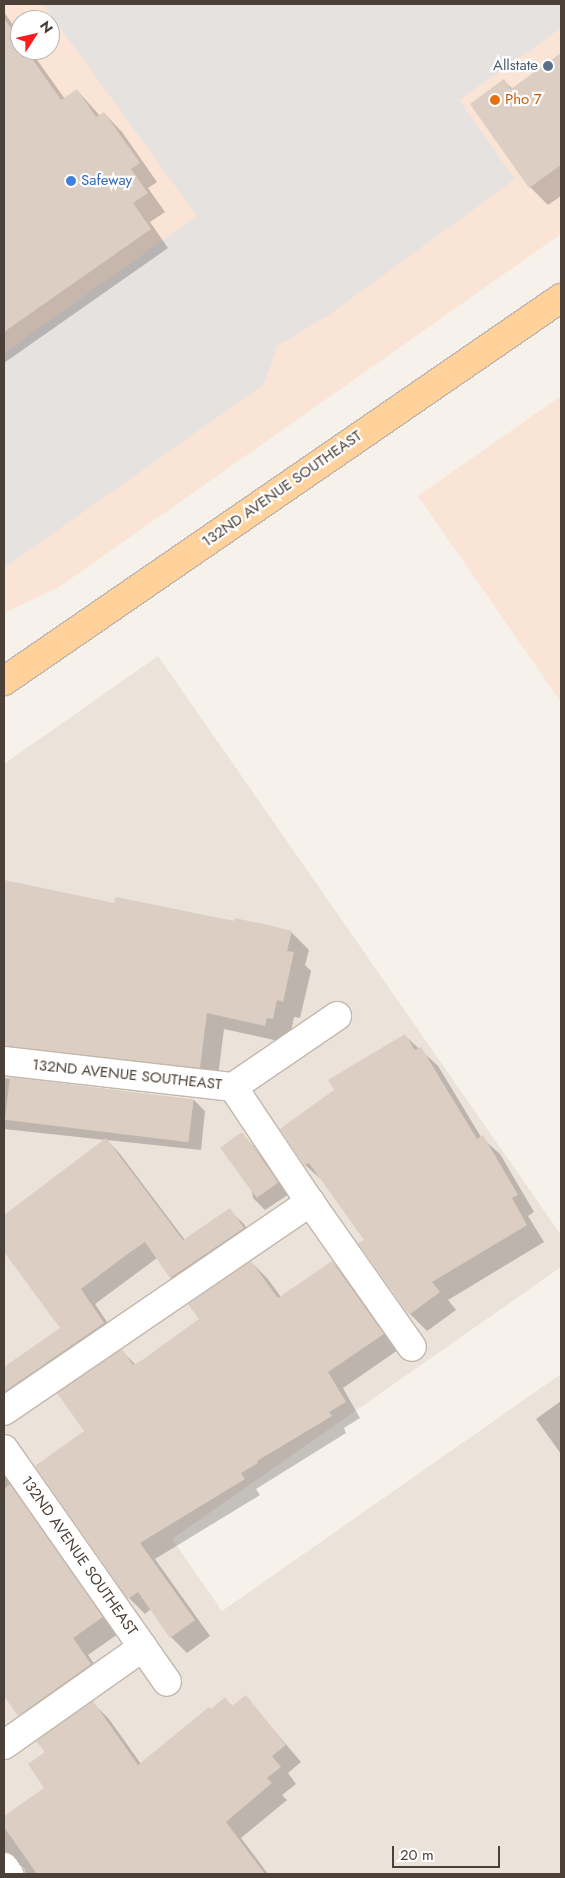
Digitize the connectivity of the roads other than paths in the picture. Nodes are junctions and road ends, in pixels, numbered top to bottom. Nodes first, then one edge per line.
1 (561, 298) edge
2 (4, 681) edge
3 (337, 1016) dead end
4 (4, 1061) edge
5 (233, 1087) junction
6 (310, 1202) junction
7 (412, 1347) dead end
8 (4, 1411) edge
9 (4, 1449) edge
10 (142, 1648) junction
11 (167, 1682) dead end
12 (4, 1745) edge
13 (4, 1867) edge
14 (9, 1874) edge

1 - 2 main road, 132ND AVENUE SOUTHEAST
3 - 5 street
4 - 5 street, 132ND AVENUE SOUTHEAST
5 - 6 street, 132ND AVENUE SOUTHEAST
6 - 7 street, 132ND AVENUE SOUTHEAST
6 - 8 street
9 - 10 street, 132ND AVENUE SOUTHEAST
10 - 11 street
10 - 12 street, 132ND AVENUE SOUTHEAST
13 - 14 street

